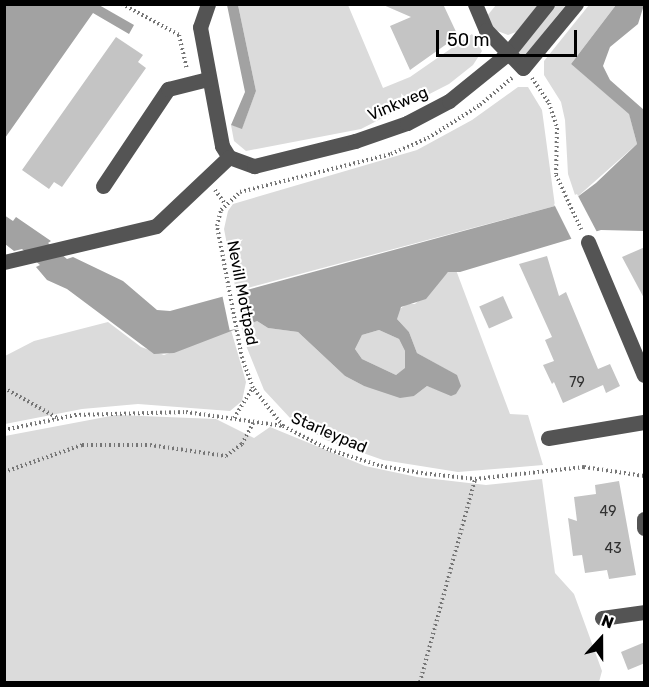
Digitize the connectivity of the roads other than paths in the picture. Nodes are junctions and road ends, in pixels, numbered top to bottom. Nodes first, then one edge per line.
1 (208, 4) edge
2 (475, 4) edge
3 (547, 4) edge
4 (576, 4) edge
5 (507, 54) junction
6 (208, 79) junction
7 (229, 157) junction
8 (103, 186) dead end
9 (588, 242) road end
10 (4, 262) edge
11 (637, 333) edge
12 (645, 375) edge
13 (645, 422) edge
14 (548, 438) dead end
15 (645, 519) edge
16 (645, 528) edge
17 (645, 612) edge
18 (602, 618) dead end

1 - 6 street
2 - 5 street
3 - 5 street, Vinkweg
4 - 5 street
5 - 7 street, Vinkweg
6 - 7 street
6 - 8 street
7 - 10 street
9 - 11 street
11 - 12 street
13 - 14 street
15 - 16 street
17 - 18 street

